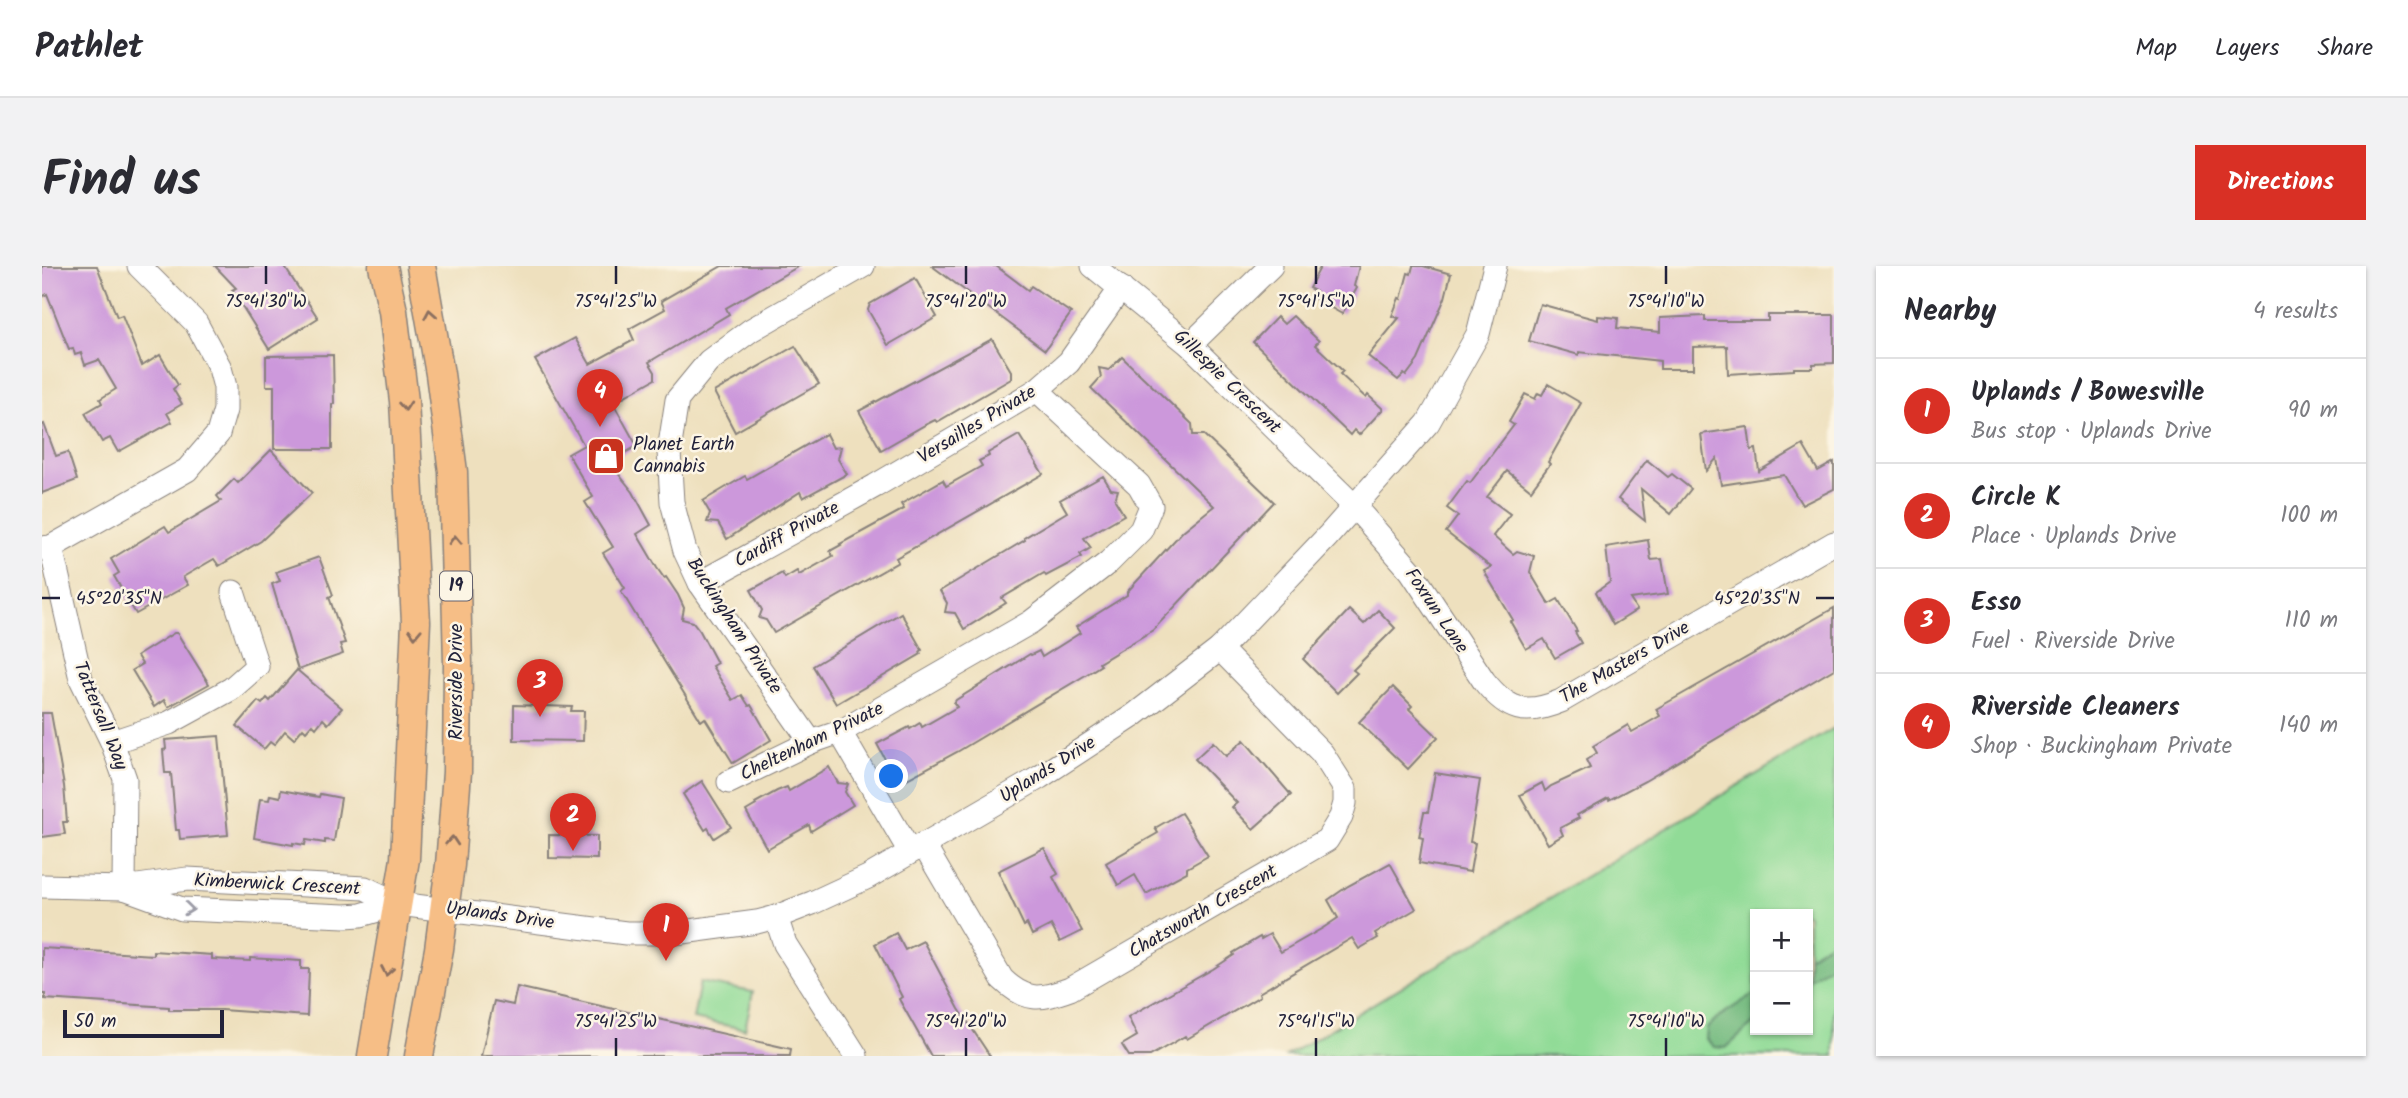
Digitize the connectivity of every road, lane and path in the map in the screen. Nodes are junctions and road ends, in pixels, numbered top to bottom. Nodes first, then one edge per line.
1 (139, 266) edge
2 (383, 266) edge
3 (421, 266) edge
4 (863, 266) edge
5 (1093, 266) edge
6 (1271, 266) edge
7 (1495, 266) edge
8 (1121, 288) junction
9 (1190, 345) junction
10 (1037, 390) junction
11 (874, 486) joint
12 (1354, 506) junction
13 (1834, 543) edge
14 (46, 547) edge
15 (701, 583) junction
16 (233, 592) dead end
17 (1220, 649) junction
18 (1522, 710) joint
19 (840, 732) junction
20 (811, 741) junction
21 (112, 742) junction
22 (729, 782) dead end
23 (917, 848) junction
24 (42, 886) edge
25 (124, 888) junction
26 (399, 904) junction
27 (444, 908) junction
28 (776, 917) junction
29 (372, 1056) edge
30 (419, 1056) edge
31 (856, 1056) edge

1 - 14 street
2 -> 26 main road, 19
27 -> 3 main road, Riverside Drive / 19
4 - 15 street, Buckingham Private
5 - 8 street, Gillespie Crescent
6 - 9 street
7 - 12 street, Uplands Drive
8 - 9 street, Gillespie Crescent
8 - 10 street, Versailles Private
9 - 12 street, Gillespie Crescent
10 - 11 street, Versailles Private
10 - 19 street, Cheltenham Private
11 - 15 street, Cardiff Private
12 - 17 street, Uplands Drive
12 - 18 street, Foxrun Lane
13 - 18 street, The Masters Drive
14 - 21 street, Tattersall Way
15 - 20 street, Buckingham Private
16 - 21 street
17 - 23 street, Uplands Drive
17 - 23 street, Chatsworth Crescent
19 - 20 street, Cheltenham Private
19 - 23 street
20 - 22 street, Cheltenham Private
21 - 25 street, Tattersall Way
23 - 28 street, Uplands Drive
24 - 25 street, Kimberwick Crescent
25 - 26 street, Kimberwick Crescent
26 - 27 street, Uplands Drive
26 -> 29 main road, 19
27 - 28 street, Uplands Drive
27 - 30 main road, Riverside Drive / 19
28 - 31 street

